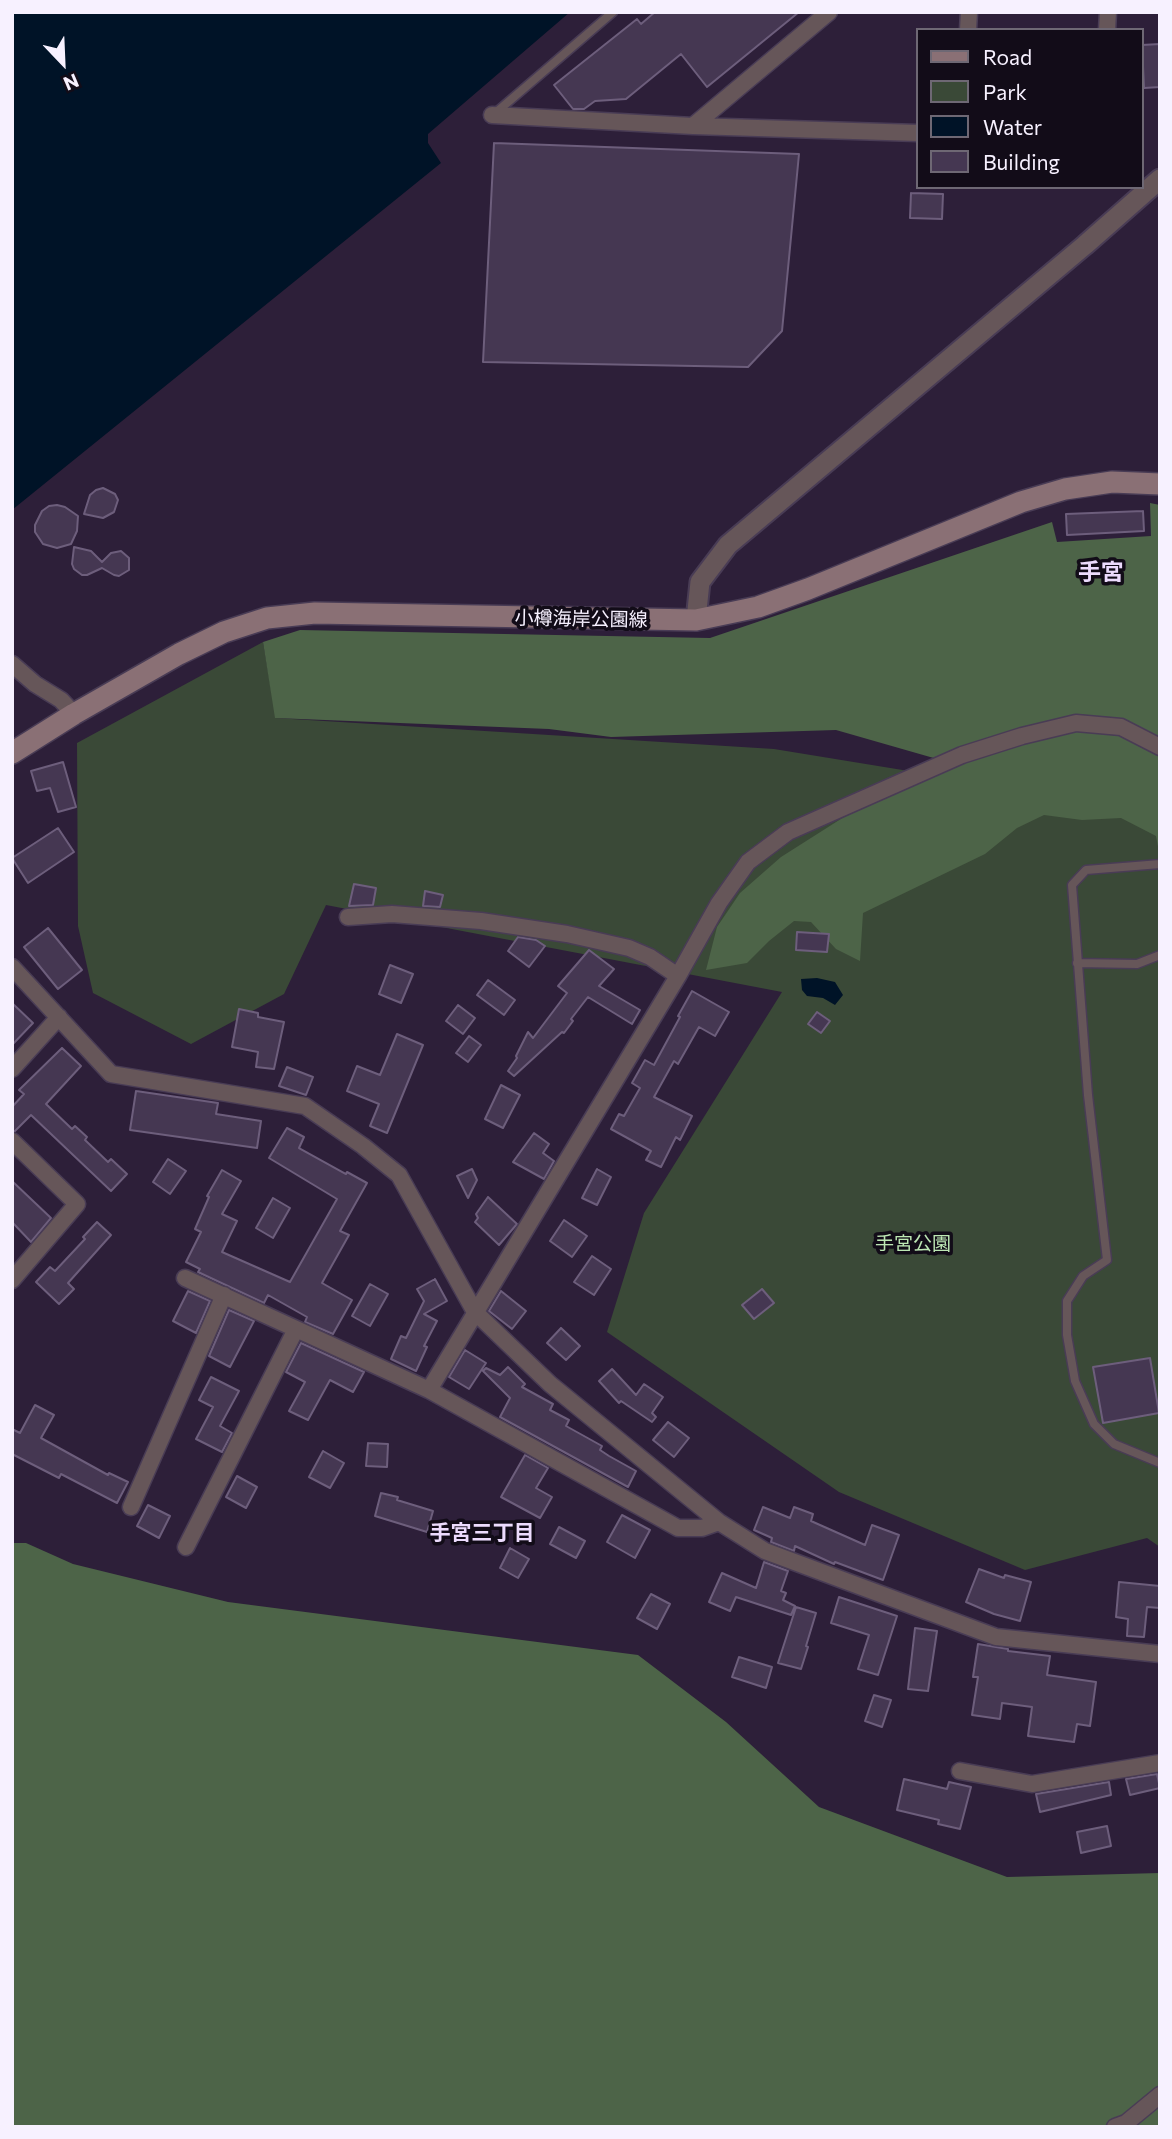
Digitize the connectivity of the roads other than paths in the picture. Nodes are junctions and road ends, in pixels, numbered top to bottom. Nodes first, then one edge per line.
1 (613, 12) edge
2 (829, 12) edge
3 (492, 115) joint
4 (693, 126) junction
5 (916, 133) edge
6 (1160, 179) edge
7 (1160, 484) edge
8 (695, 621) junction
9 (12, 664) edge
10 (74, 714) junction
11 (1160, 747) edge
12 (12, 753) edge
13 (1160, 864) edge
14 (348, 917) dead end
15 (1160, 955) edge
16 (1077, 962) junction
17 (12, 967) edge
18 (678, 976) junction
19 (59, 1017) junction
20 (12, 1069) edge
21 (12, 1141) edge
22 (186, 1278) dead end
23 (12, 1280) edge
24 (224, 1296) junction
25 (475, 1312) junction
26 (296, 1329) junction
27 (429, 1390) junction
28 (1160, 1462) edge
29 (131, 1507) dead end
30 (719, 1522) junction
31 (186, 1547) dead end
32 (1160, 1654) edge
33 (1160, 1763) edge
34 (960, 1772) dead end
35 (1160, 2095) edge
36 (1115, 2127) edge

1 - 3 lane
2 - 4 street
3 - 4 street
4 - 5 street
6 - 8 street
7 - 8 main road, 小樽海岸公園線
8 - 10 main road, 小樽海岸公園線
9 - 10 street
10 - 12 main road, 小樽海岸公園線
11 - 18 street
13 - 16 lane
14 - 18 street
15 - 16 lane
16 - 28 lane
17 - 19 street
18 - 25 street
19 - 20 street
19 - 25 street
21 - 23 street
22 - 24 street
24 - 26 street
24 - 29 street
25 - 27 street
25 - 30 street
26 - 27 street
26 - 31 street
27 - 30 street
30 - 32 street
33 - 34 street
35 - 36 street

